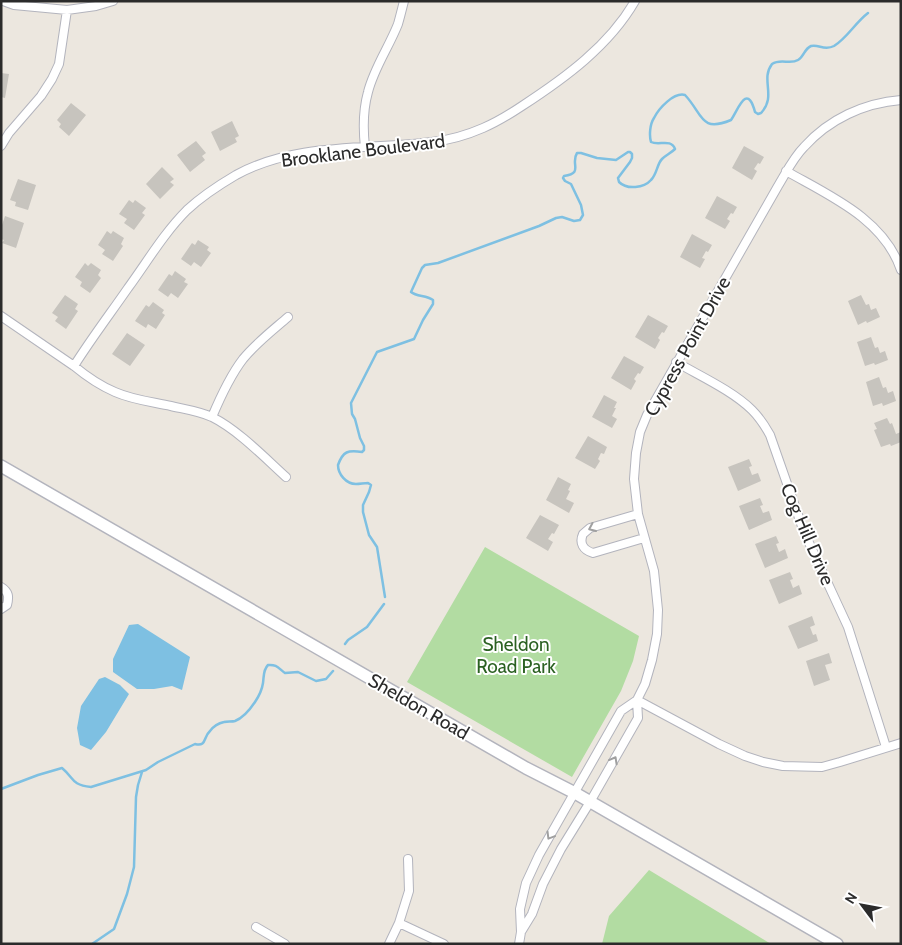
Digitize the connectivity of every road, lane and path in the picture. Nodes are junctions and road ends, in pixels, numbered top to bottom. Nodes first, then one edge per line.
1 (3, 1) edge
2 (113, 1) edge
3 (404, 1) edge
4 (635, 1) edge
5 (67, 10) junction
6 (901, 100) edge
7 (1, 146) edge
8 (365, 147) junction
9 (786, 171) junction
10 (901, 270) edge
11 (1, 316) edge
12 (288, 317) dead end
13 (676, 362) junction
14 (74, 366) junction
15 (212, 417) junction
16 (1, 466) edge
17 (286, 476) dead end
18 (638, 514) junction
19 (644, 538) junction
20 (1, 587) edge
21 (1, 609) edge
22 (637, 700) junction
23 (901, 743) edge
24 (886, 748) junction
25 (575, 793) junction
26 (590, 802) junction
27 (408, 859) dead end
28 (398, 923) junction
29 (256, 927) dead end
30 (521, 932) junction
31 (285, 944) edge
32 (389, 944) edge
33 (444, 944) edge
34 (520, 944) edge
35 (837, 944) edge

1 - 5 street
2 - 5 street
3 - 8 street
4 - 8 street, Brooklane Boulevard
5 - 7 street
6 - 9 street, Cypress Point Drive
8 - 14 street, Brooklane Boulevard
9 - 10 street
9 - 13 street, Cypress Point Drive
11 - 14 street
12 - 15 street
13 - 18 street, Cypress Point Drive
13 - 24 street, Cog Hill Drive
14 - 15 street
15 - 17 street
16 - 25 main road, Sheldon Road
18 - 19 street, Cypress Point Drive
18 -> 19 street
19 - 22 street, Cypress Point Drive
20 - 21 street
22 - 24 street
22 - 25 street, Cypress Point Drive
26 -> 22 street, Cypress Point Drive
23 - 24 street
25 - 26 main road, Sheldon Road
25 -> 30 street, Cypress Point Drive
26 - 30 street, Cypress Point Drive
26 - 35 main road, Sheldon Road
27 - 28 street
28 - 32 street
28 - 33 street
29 - 31 street
30 - 34 street, Cypress Point Drive

